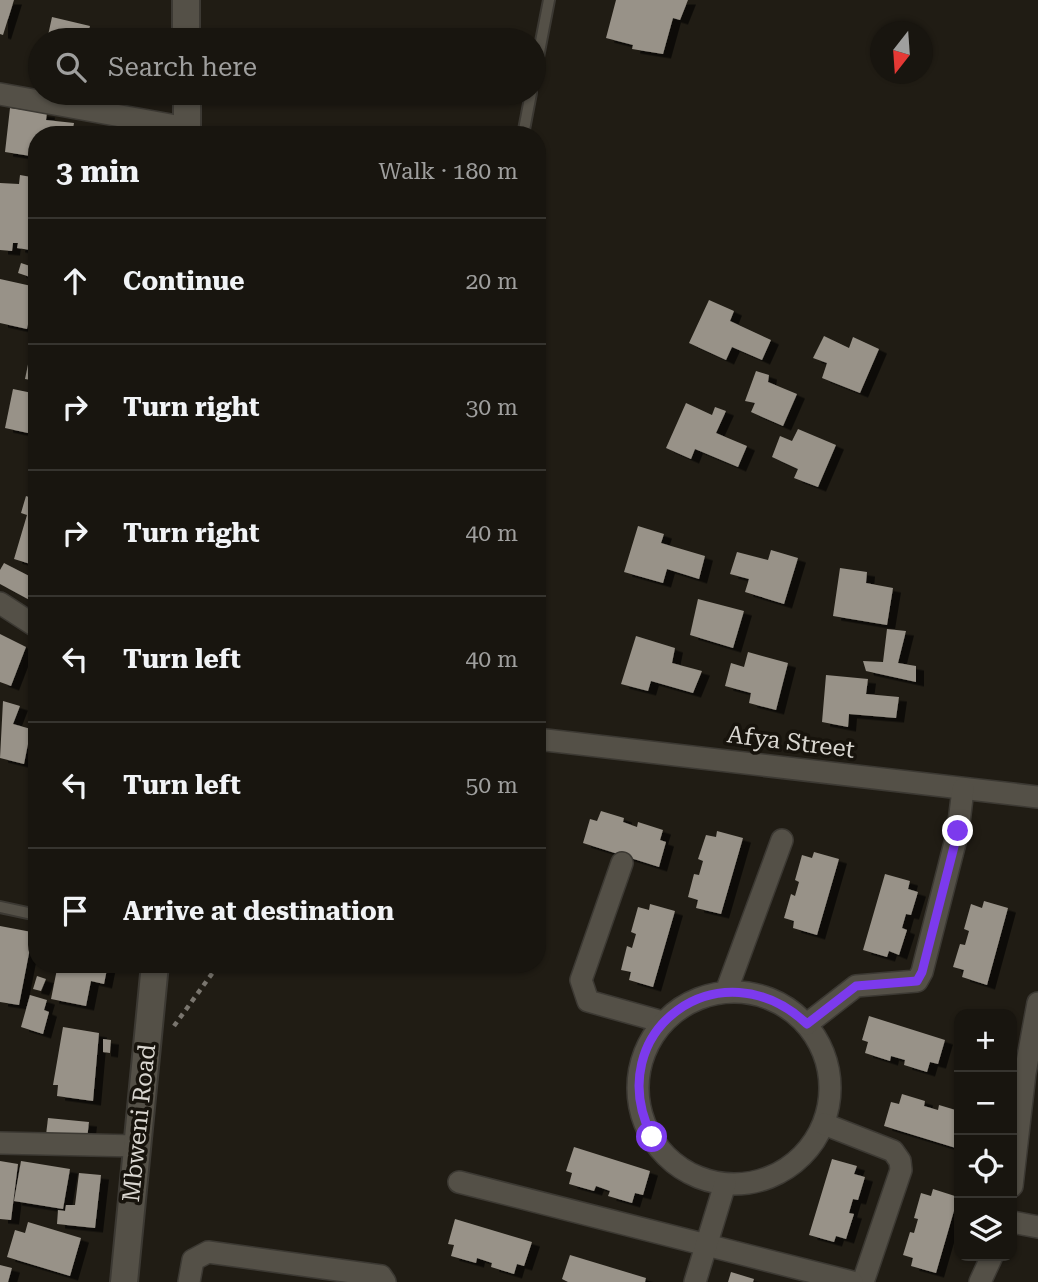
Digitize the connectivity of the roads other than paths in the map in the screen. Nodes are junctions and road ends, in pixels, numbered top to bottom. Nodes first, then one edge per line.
1 (186, 0) edge
2 (548, 0) edge
3 (186, 28) edge
4 (543, 28) edge
5 (0, 94) edge
6 (28, 100) edge
7 (56, 105) edge
8 (187, 105) edge
9 (529, 105) edge
10 (162, 126) edge
11 (187, 126) edge
12 (525, 126) edge
13 (0, 603) edge
14 (28, 621) edge
15 (546, 740) edge
16 (962, 789) junction
17 (1038, 797) edge
18 (782, 841) dead end
19 (622, 863) dead end
20 (0, 907) edge
21 (28, 913) edge
22 (154, 973) edge
23 (726, 992) junction
24 (1038, 1003) edge
25 (663, 1022) junction
26 (807, 1024) junction
27 (824, 1124) junction
28 (0, 1143) edge
29 (1017, 1143) edge
30 (137, 1146) junction
31 (459, 1182) dead end
32 (725, 1184) junction
33 (1017, 1223) edge
34 (1038, 1227) edge
35 (706, 1246) junction
36 (990, 1261) edge
37 (124, 1282) edge
38 (189, 1282) edge
39 (385, 1282) edge
40 (695, 1282) edge
41 (852, 1282) edge
42 (863, 1282) edge
43 (980, 1282) edge

1 - 3 street
2 - 4 lane
5 - 6 street
7 - 10 street
8 - 11 street
9 - 12 lane
13 - 14 street
15 - 16 street, Afya Street
16 - 17 street, Afya Street
16 - 26 street
18 - 23 street
19 - 25 street
20 - 21 lane
22 - 30 street, Mbweni Road
23 - 25 street
23 - 26 street
24 - 29 street
25 - 32 street
26 - 27 street
27 - 32 street
27 - 42 street
28 - 30 street
30 - 37 street, Mbweni Road
31 - 35 street
32 - 35 street
33 - 34 street
35 - 40 street
35 - 41 street
36 - 43 street
38 - 39 street

